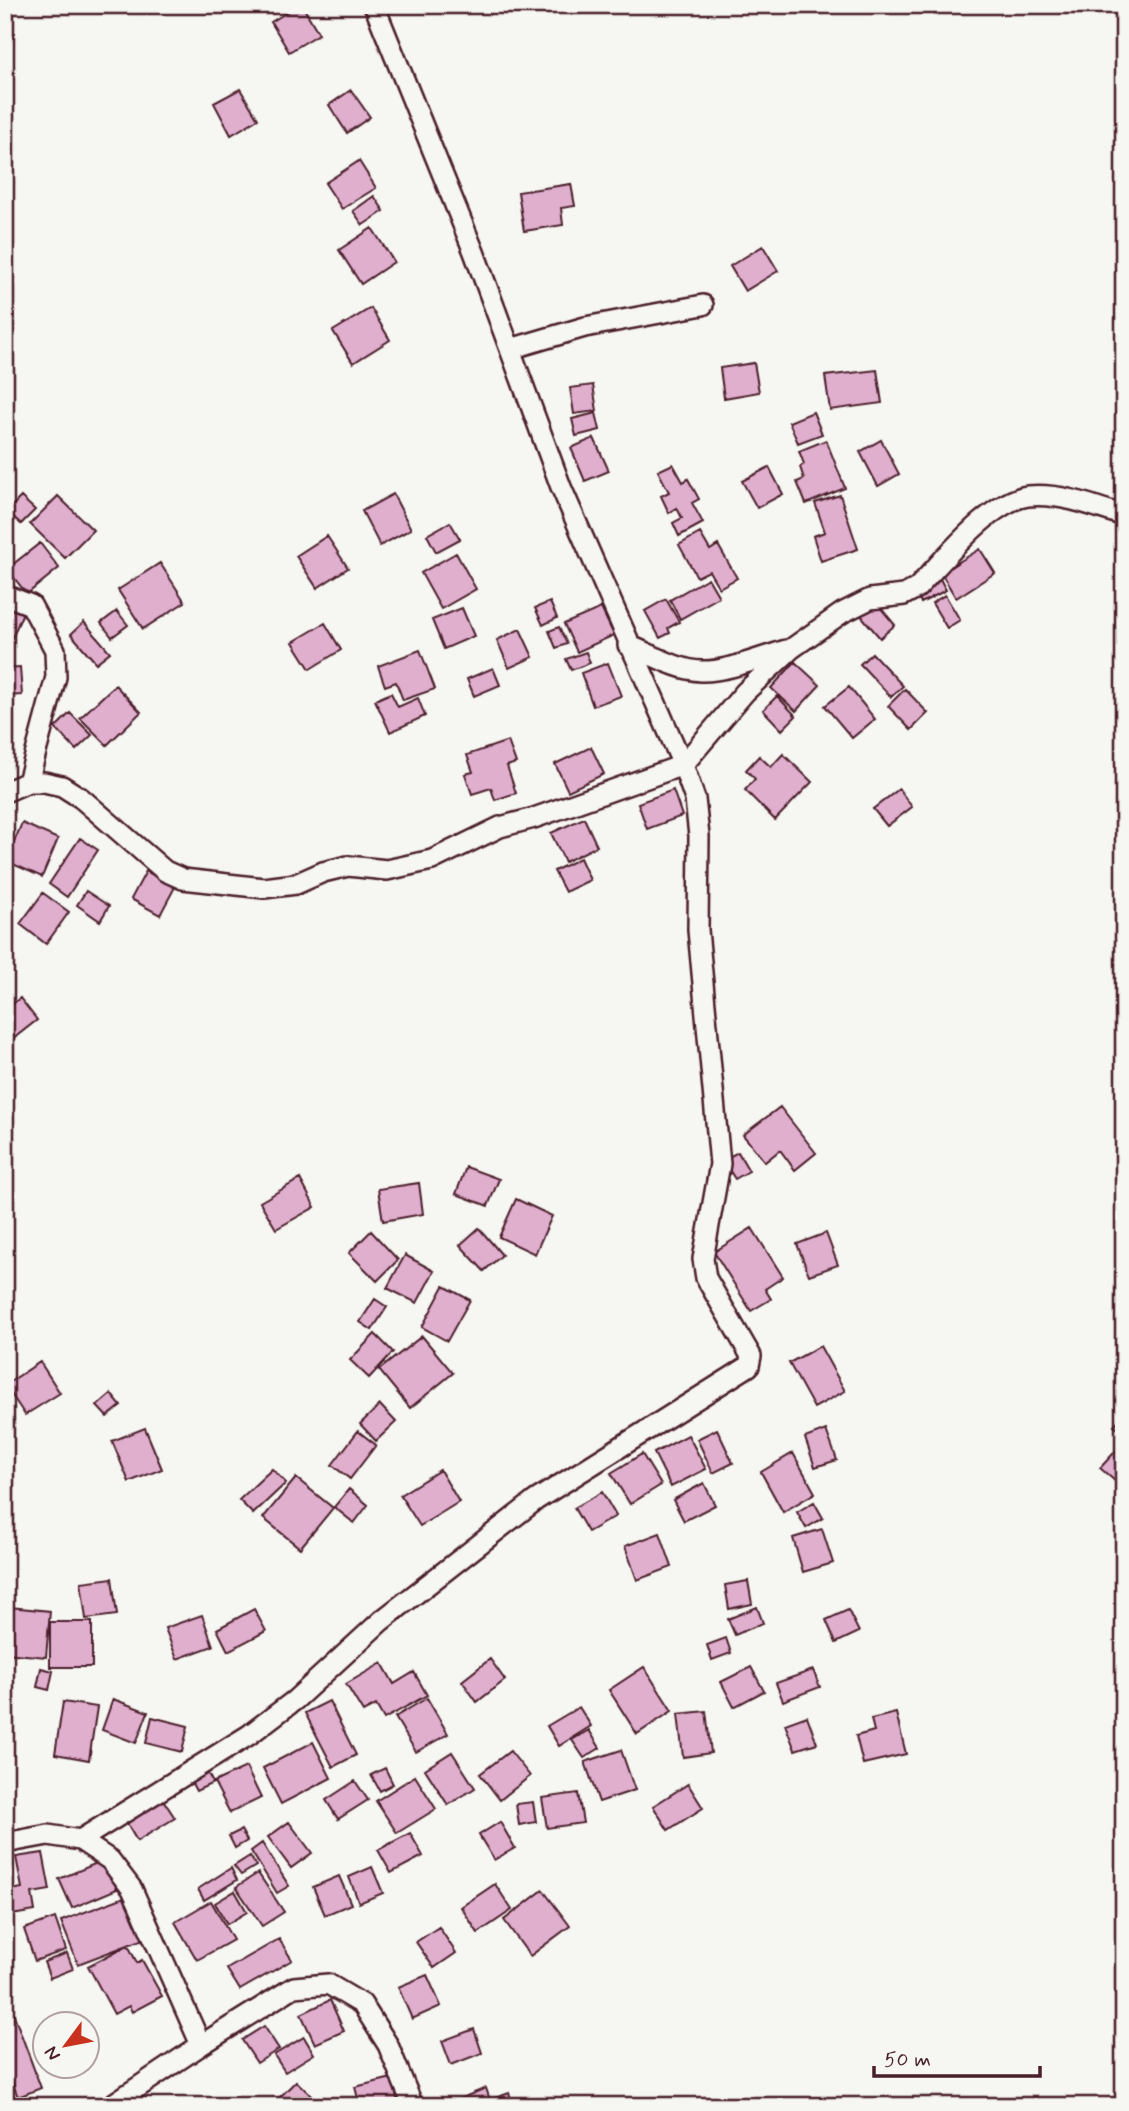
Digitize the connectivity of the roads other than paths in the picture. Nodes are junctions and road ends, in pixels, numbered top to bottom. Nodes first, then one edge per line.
1 (373, 5) edge
2 (703, 305) dead end
3 (510, 349) junction
4 (1124, 516) edge
5 (5, 595) edge
6 (628, 645) junction
7 (791, 649) junction
8 (683, 765) junction
9 (27, 782) junction
10 (5, 792) edge
11 (80, 1840) junction
12 (5, 1843) edge
13 (201, 2045) junction
14 (110, 2106) edge
15 (413, 2106) edge

1 - 3 street
2 - 3 street
3 - 6 street
4 - 7 street
5 - 9 street
6 - 7 street
6 - 8 street
7 - 8 street
8 - 9 street
8 - 11 street
9 - 10 street
11 - 12 street
11 - 13 street
13 - 14 street
13 - 15 street

